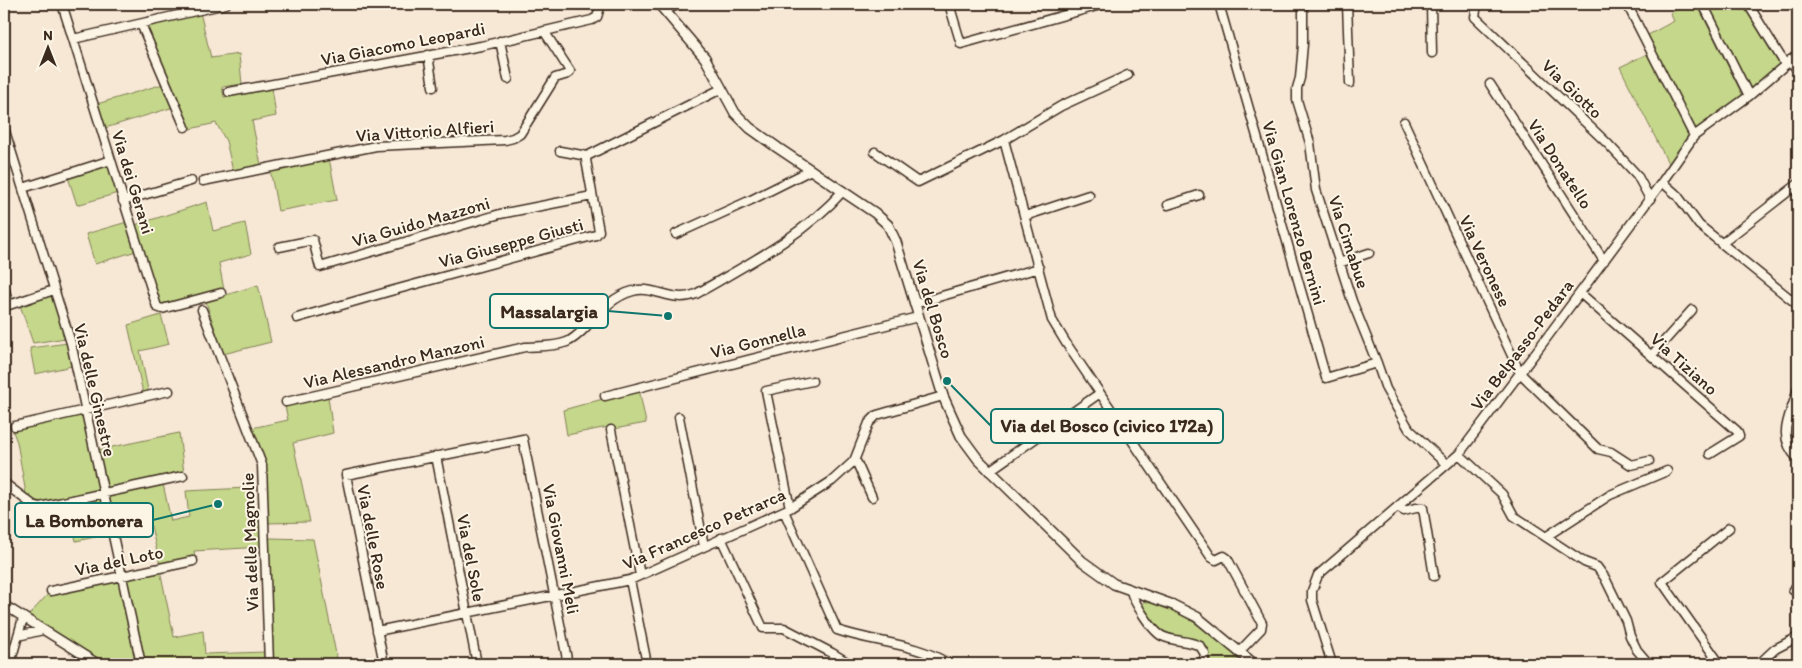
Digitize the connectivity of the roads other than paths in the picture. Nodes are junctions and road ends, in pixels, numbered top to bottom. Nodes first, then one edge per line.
1 (62, 4) edge
2 (226, 4) edge
3 (601, 4) edge
4 (680, 4) edge
5 (949, 4) edge
6 (1104, 4) edge
7 (1219, 4) edge
8 (1303, 4) edge
9 (1347, 4) edge
10 (1431, 4) edge
11 (1477, 4) edge
12 (1627, 4) edge
13 (1703, 4) edge
14 (1748, 4) edge
15 (662, 7) edge
16 (141, 24) junction
17 (544, 31) junction
18 (73, 39) junction
19 (500, 41) junction
20 (1432, 53) dead end
21 (1798, 54) edge
22 (428, 55) junction
23 (1787, 62) junction
24 (1798, 71) edge
25 (1128, 75) dead end
26 (508, 79) dead end
27 (1350, 82) dead end
28 (1490, 84) dead end
29 (433, 88) dead end
30 (721, 89) junction
31 (229, 92) dead end
32 (1749, 96) junction
33 (1404, 122) dead end
34 (185, 127) dead end
35 (4, 128) edge
36 (1694, 136) junction
37 (1004, 140) junction
38 (560, 151) dead end
39 (875, 152) dead end
40 (587, 156) junction
41 (111, 160) junction
42 (811, 170) junction
43 (191, 181) dead end
44 (203, 181) dead end
45 (1662, 182) junction
46 (1798, 184) edge
47 (23, 188) junction
48 (843, 192) junction
49 (1088, 195) dead end
50 (1199, 195) dead end
51 (592, 196) junction
52 (1650, 199) junction
53 (124, 200) junction
54 (1168, 205) dead end
55 (1025, 216) junction
56 (676, 234) dead end
57 (1721, 244) junction
58 (279, 247) dead end
59 (1369, 253) dead end
60 (1604, 261) junction
61 (1340, 263) junction
62 (1039, 268) junction
63 (4, 287) edge
64 (54, 290) junction
65 (221, 293) dead end
66 (1580, 293) junction
67 (1798, 296) edge
68 (1791, 300) junction
69 (914, 304) junction
70 (1798, 305) edge
71 (7, 306) edge
72 (202, 310) dead end
73 (1692, 310) dead end
74 (918, 316) junction
75 (297, 318) dead end
76 (1652, 356) junction
77 (1377, 362) junction
78 (1520, 373) junction
79 (812, 381) dead end
80 (1798, 388) edge
81 (169, 391) dead end
82 (1100, 393) junction
83 (606, 396) dead end
84 (943, 396) junction
85 (286, 402) dead end
86 (85, 410) junction
87 (679, 417) dead end
88 (15, 426) dead end
89 (611, 430) dead end
90 (523, 439) joint
91 (1459, 454) junction
92 (1710, 454) dead end
93 (436, 456) junction
94 (1798, 459) edge
95 (854, 461) junction
96 (1649, 461) dead end
97 (1446, 464) junction
98 (989, 471) junction
99 (1667, 471) dead end
100 (183, 476) dead end
101 (4, 484) edge
102 (103, 493) junction
103 (872, 497) dead end
104 (1397, 507) junction
105 (787, 509) junction
106 (1729, 528) dead end
107 (1547, 536) junction
108 (721, 538) junction
109 (704, 546) junction
110 (193, 561) dead end
111 (640, 575) junction
112 (123, 576) junction
113 (1434, 576) dead end
114 (630, 580) junction
115 (51, 591) dead end
116 (1131, 591) junction
117 (556, 596) junction
118 (4, 605) edge
119 (466, 613) junction
120 (23, 618) junction
121 (43, 630) junction
122 (377, 630) junction
123 (18, 636) junction
124 (1798, 637) edge
125 (1239, 652) junction
126 (10, 664) edge
127 (98, 664) edge
128 (141, 664) edge
129 (269, 664) edge
130 (384, 664) edge
131 (477, 664) edge
132 (568, 664) edge
133 (648, 664) edge
134 (850, 664) edge
135 (950, 664) edge
136 (1203, 664) edge
137 (1254, 664) edge
138 (1332, 664) edge
139 (1649, 664) edge
140 (1720, 664) edge
141 (1759, 664) edge

1 - 18 street, Via dei Gerani
2 - 16 street
3 - 17 street, Via Giacomo Leopardi
4 - 15 street
5 - 6 street
7 - 77 street, Via Gian Lorenzo Bernini
8 - 61 street, Via Cimabue
9 - 27 street
10 - 20 street
11 - 52 street, Via Giotto
12 - 36 street
13 - 32 street
14 - 23 street
15 - 30 main road, Via del Bosco
16 - 18 street
16 - 34 street
17 - 19 street, Via Giacomo Leopardi
17 - 44 street, Via Vittorio Alfieri
18 - 41 street, Via dei Gerani
19 - 22 street, Via Giacomo Leopardi
19 - 26 street
21 - 23 street, Via Belpasso-Pedara
22 - 29 street
22 - 31 street, Via Giacomo Leopardi
23 - 24 street
23 - 32 street, Via Belpasso-Pedara
25 - 37 street
28 - 60 street, Via Donatello
30 - 40 street
30 - 42 main road, Via del Bosco
32 - 36 street, Via Belpasso-Pedara
33 - 78 street, Via Veronese
35 - 47 street, Via delle Ginestre
36 - 45 street, Via Belpasso-Pedara
37 - 39 street
37 - 55 street
38 - 40 street
40 - 51 street, Via Giuseppe Giusti
41 - 47 street
41 - 53 street, Via dei Gerani
42 - 48 main road, Via del Bosco
42 - 56 street
43 - 53 street
45 - 52 street, Via Belpasso-Pedara
45 - 57 street
46 - 57 street
47 - 64 street, Via delle Ginestre
48 - 69 main road, Via del Bosco
48 - 85 street, Via Alessandro Manzoni
49 - 55 street
50 - 54 street
51 - 58 street, Via Guido Mazzoni
51 - 75 street, Via Giuseppe Giusti
52 - 60 street, Via Belpasso-Pedara
53 - 65 street, Via dei Gerani
55 - 62 street
57 - 68 street
59 - 61 street
60 - 66 street, Via Belpasso-Pedara
61 - 77 street, Via Cimabue
62 - 69 street
62 - 82 street
63 - 71 street
64 - 71 street
64 - 86 street, Via delle Ginestre
66 - 76 street, Via Tiziano
66 - 78 street, Via Belpasso-Pedara
67 - 68 street
68 - 70 street
69 - 74 main road, Via del Bosco
72 - 129 street, Via delle Magnolie
73 - 76 street
74 - 83 street, Via Gonnella
74 - 84 main road, Via del Bosco
76 - 92 street, Via Tiziano
77 - 97 street, Via Cimabue
78 - 91 street, Via Belpasso-Pedara
78 - 96 street, Via Veronese
79 - 105 street
80 - 94 street
81 - 86 street
82 - 98 street
82 - 125 street
84 - 95 street, Via Francesco Petrarca
84 - 98 main road, Via del Bosco
86 - 88 street
86 - 102 street, Via delle Ginestre
87 - 109 street
89 - 111 street
90 - 93 street, Via delle Rose
90 - 117 street, Via Giovanni Meli
91 - 97 street, Via Belpasso-Pedara
91 - 107 street
93 - 119 street, Via del Sole
93 - 122 street, Via delle Rose
95 - 103 street
95 - 105 street, Via Francesco Petrarca
97 - 104 street, Via Belpasso-Pedara
98 - 116 main road, Via del Bosco
99 - 107 street
100 - 102 street
101 - 102 street
102 - 112 street, Via delle Ginestre
104 - 113 street
104 - 138 street, Via Belpasso-Pedara
105 - 108 street, Via Francesco Petrarca
105 - 135 street
106 - 140 street
107 - 139 street
108 - 109 street, Via Francesco Petrarca
108 - 134 street
109 - 111 street, Via Francesco Petrarca
110 - 112 street, Via del Loto
111 - 114 street, Via Francesco Petrarca
112 - 115 street, Via del Loto
112 - 128 street, Via delle Ginestre
114 - 117 street, Via Francesco Petrarca
114 - 133 street
116 - 125 main road, Via del Bosco
116 - 136 street
117 - 119 street, Via Francesco Petrarca
117 - 132 street, Via Giovanni Meli
118 - 120 street
119 - 122 street, Via Francesco Petrarca
119 - 131 street, Via del Sole
120 - 121 street
120 - 123 street
121 - 123 street
121 - 127 street
122 - 130 street, Via delle Rose
123 - 126 street
124 - 141 street
125 - 137 main road, Via del Bosco

